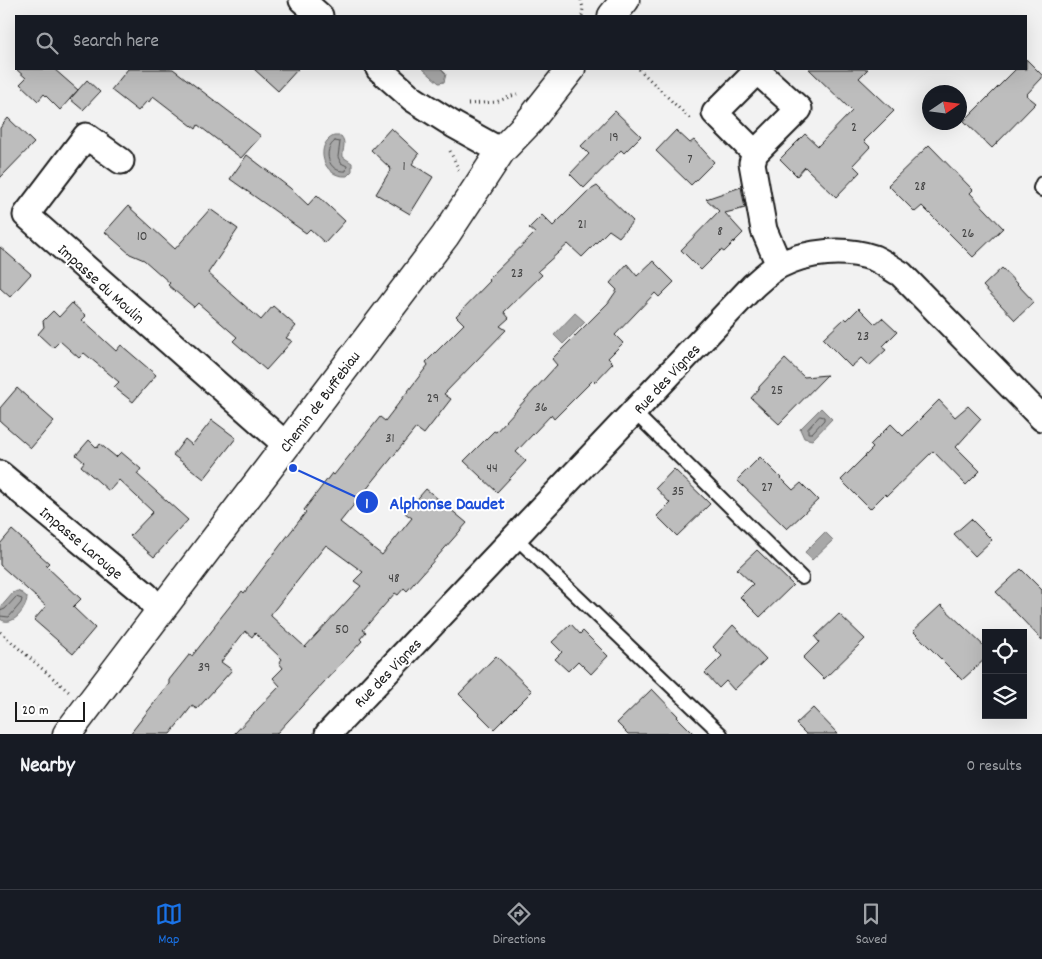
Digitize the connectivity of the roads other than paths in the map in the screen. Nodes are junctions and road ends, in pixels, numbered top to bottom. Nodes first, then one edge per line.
1 (302, 0) edge
2 (319, 15) edge
3 (380, 70) edge
4 (570, 70) edge
5 (501, 151) junction
6 (755, 153) junction
7 (121, 161) dead end
8 (1042, 182) edge
9 (1042, 190) edge
10 (779, 265) junction
11 (634, 412) junction
12 (1042, 418) edge
13 (285, 444) junction
14 (0, 474) edge
15 (515, 537) junction
16 (802, 578) dead end
17 (160, 612) junction
18 (67, 734) edge
19 (328, 734) edge
20 (721, 734) edge

1 - 2 street
3 - 5 street
4 - 5 street, Chemin de Buffebiau
5 - 13 street, Chemin de Buffebiau
6 - 6 street
6 - 10 street
7 - 13 street, Impasse du Moulin
8 - 9 lane
10 - 11 street, Rue des Vignes
10 - 12 street, Rue des Vignes
11 - 15 street, Rue des Vignes
11 - 16 lane
13 - 17 street, Chemin de Buffebiau
14 - 17 street, Impasse Larouge
15 - 19 street, Rue des Vignes
15 - 20 lane
17 - 18 street, Chemin de Buffebiau

